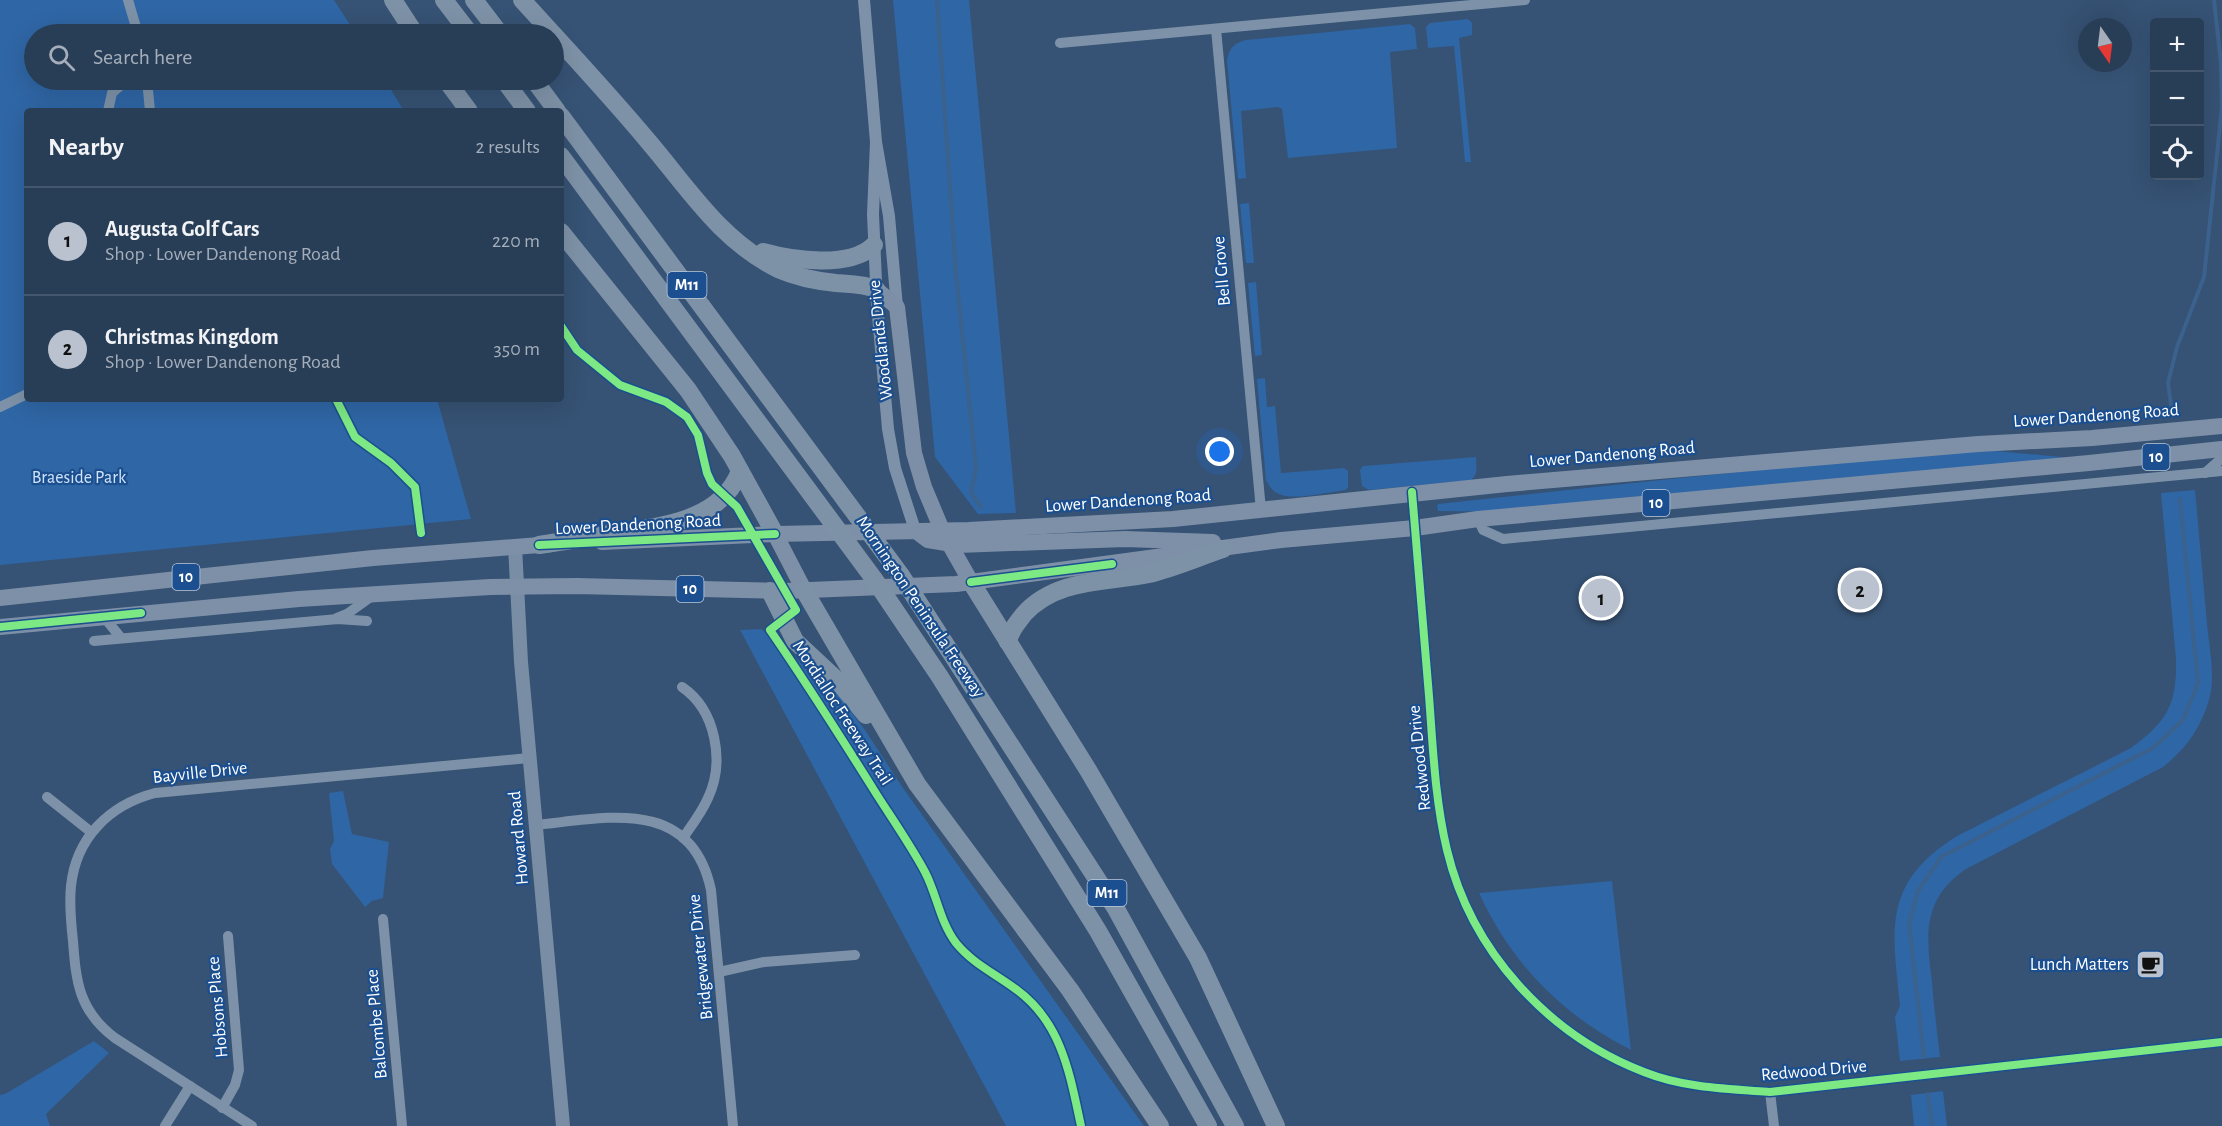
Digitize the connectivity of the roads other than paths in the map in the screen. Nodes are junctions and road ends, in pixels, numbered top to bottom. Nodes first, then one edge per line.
1 (128, 0) edge
2 (393, 0) edge
3 (444, 0) edge
4 (474, 0) edge
5 (522, 0) edge
6 (864, 0) edge
7 (1525, 0) edge
8 (135, 24) edge
9 (409, 24) edge
10 (462, 24) edge
11 (492, 24) edge
12 (543, 24) edge
13 (1216, 29) junction
14 (1060, 43) dead end
15 (564, 47) edge
16 (115, 90) edge
17 (148, 90) edge
18 (453, 90) edge
19 (511, 90) edge
20 (542, 90) edge
21 (109, 108) edge
22 (150, 108) edge
23 (467, 108) edge
24 (525, 108) edge
25 (556, 108) edge
26 (564, 120) edge
27 (876, 142) junction
28 (564, 160) edge
29 (564, 236) edge
30 (874, 244) junction
31 (741, 245) junction
32 (876, 289) junction
33 (897, 307) junction
34 (24, 395) edge
35 (3, 403) edge
36 (2218, 425) edge
37 (2222, 449) edge
38 (2222, 458) edge
39 (740, 471) junction
40 (2222, 471) edge
41 (2205, 473) junction
42 (1412, 492) junction
43 (1261, 510) junction
44 (1478, 519) junction
45 (1415, 528) junction
46 (915, 530) junction
47 (775, 534) junction
48 (946, 537) junction
49 (1258, 543) junction
50 (539, 545) junction
51 (515, 546) junction
52 (1223, 549) junction
53 (971, 582) junction
54 (516, 586) junction
55 (804, 590) junction
56 (770, 591) junction
57 (378, 593) junction
58 (0, 598) edge
59 (104, 617) junction
60 (333, 619) junction
61 (367, 621) dead end
62 (0, 627) edge
63 (121, 638) junction
64 (94, 641) dead end
65 (1008, 642) junction
66 (682, 687) dead end
67 (529, 758) junction
68 (904, 763) junction
69 (47, 797) dead end
70 (536, 825) junction
71 (91, 832) junction
72 (683, 838) junction
73 (383, 919) dead end
74 (228, 936) dead end
75 (855, 956) dead end
76 (719, 972) junction
77 (2222, 1042) edge
78 (190, 1086) junction
79 (1770, 1092) junction
80 (222, 1108) junction
81 (165, 1126) edge
82 (252, 1126) edge
83 (402, 1126) edge
84 (563, 1126) edge
85 (733, 1126) edge
86 (1160, 1126) edge
87 (1208, 1126) edge
88 (1235, 1126) edge
89 (1275, 1126) edge
90 (1774, 1126) edge

1 - 8 street
2 - 9 highway
3 - 10 highway
4 - 11 highway
5 - 12 highway
6 - 27 street, Woodlands Drive
7 - 13 street
13 - 14 street
13 - 43 street, Bell Grove
15 - 31 highway
16 - 21 street
17 - 22 street
18 - 23 highway
19 - 24 highway
20 - 25 highway
26 - 88 highway, Mornington Peninsula Freeway / M11
27 - 30 street, Woodlands Drive
27 - 33 street, Woodlands Drive
28 - 87 highway, Mornington Peninsula Freeway / M11
29 - 39 highway
30 - 31 highway
30 - 32 street, Woodlands Drive
31 - 32 highway
32 - 33 main road
32 - 46 street, Woodlands Drive
33 - 48 main road, Woodlands Drive
34 - 35 street
36 - 42 highway, Lower Dandenong Road / 10
37 - 44 highway, 10
38 - 41 street
39 - 47 highway
39 - 50 highway
40 - 41 street
41 - 44 street
42 - 43 highway, Lower Dandenong Road / 10
42 - 45 street, Redwood Drive
43 - 48 highway, Lower Dandenong Road / 10
44 - 45 highway, 10
45 - 49 highway, 10
45 - 79 street, Redwood Drive
46 - 47 highway, Lower Dandenong Road / 10
46 - 48 highway
47 - 50 highway, Lower Dandenong Road / 10
47 - 55 highway
48 - 49 highway
48 - 53 highway
49 - 52 highway, 10
50 - 51 highway, Lower Dandenong Road / 10
51 - 54 main road, Howard Road
51 - 58 highway, Lower Dandenong Road / 10
52 - 53 highway, 10
52 - 65 highway
53 - 55 highway, 10
53 - 65 highway
54 - 56 highway, 10
54 - 57 highway, 10
54 - 67 main road, Howard Road
55 - 56 highway, 10
55 - 68 highway
56 - 68 highway
57 - 59 highway, 10
57 - 60 street
59 - 62 highway, 10
59 - 63 street
60 - 61 street
60 - 63 street
63 - 64 street
65 - 89 highway
66 - 72 street
67 - 70 main road, Howard Road
67 - 71 street, Bayville Drive
68 - 86 highway
69 - 71 street
70 - 72 street, Bridgewater Drive
70 - 84 main road, Howard Road
71 - 78 street, Bayville Drive
72 - 76 street, Bridgewater Drive
73 - 83 street, Balcombe Place
74 - 80 street, Hobsons Place
75 - 76 street
76 - 85 street, Bridgewater Drive
77 - 79 street, Redwood Drive
78 - 80 street, Bayville Drive
78 - 81 street
79 - 90 street
80 - 82 street, Bayville Drive

